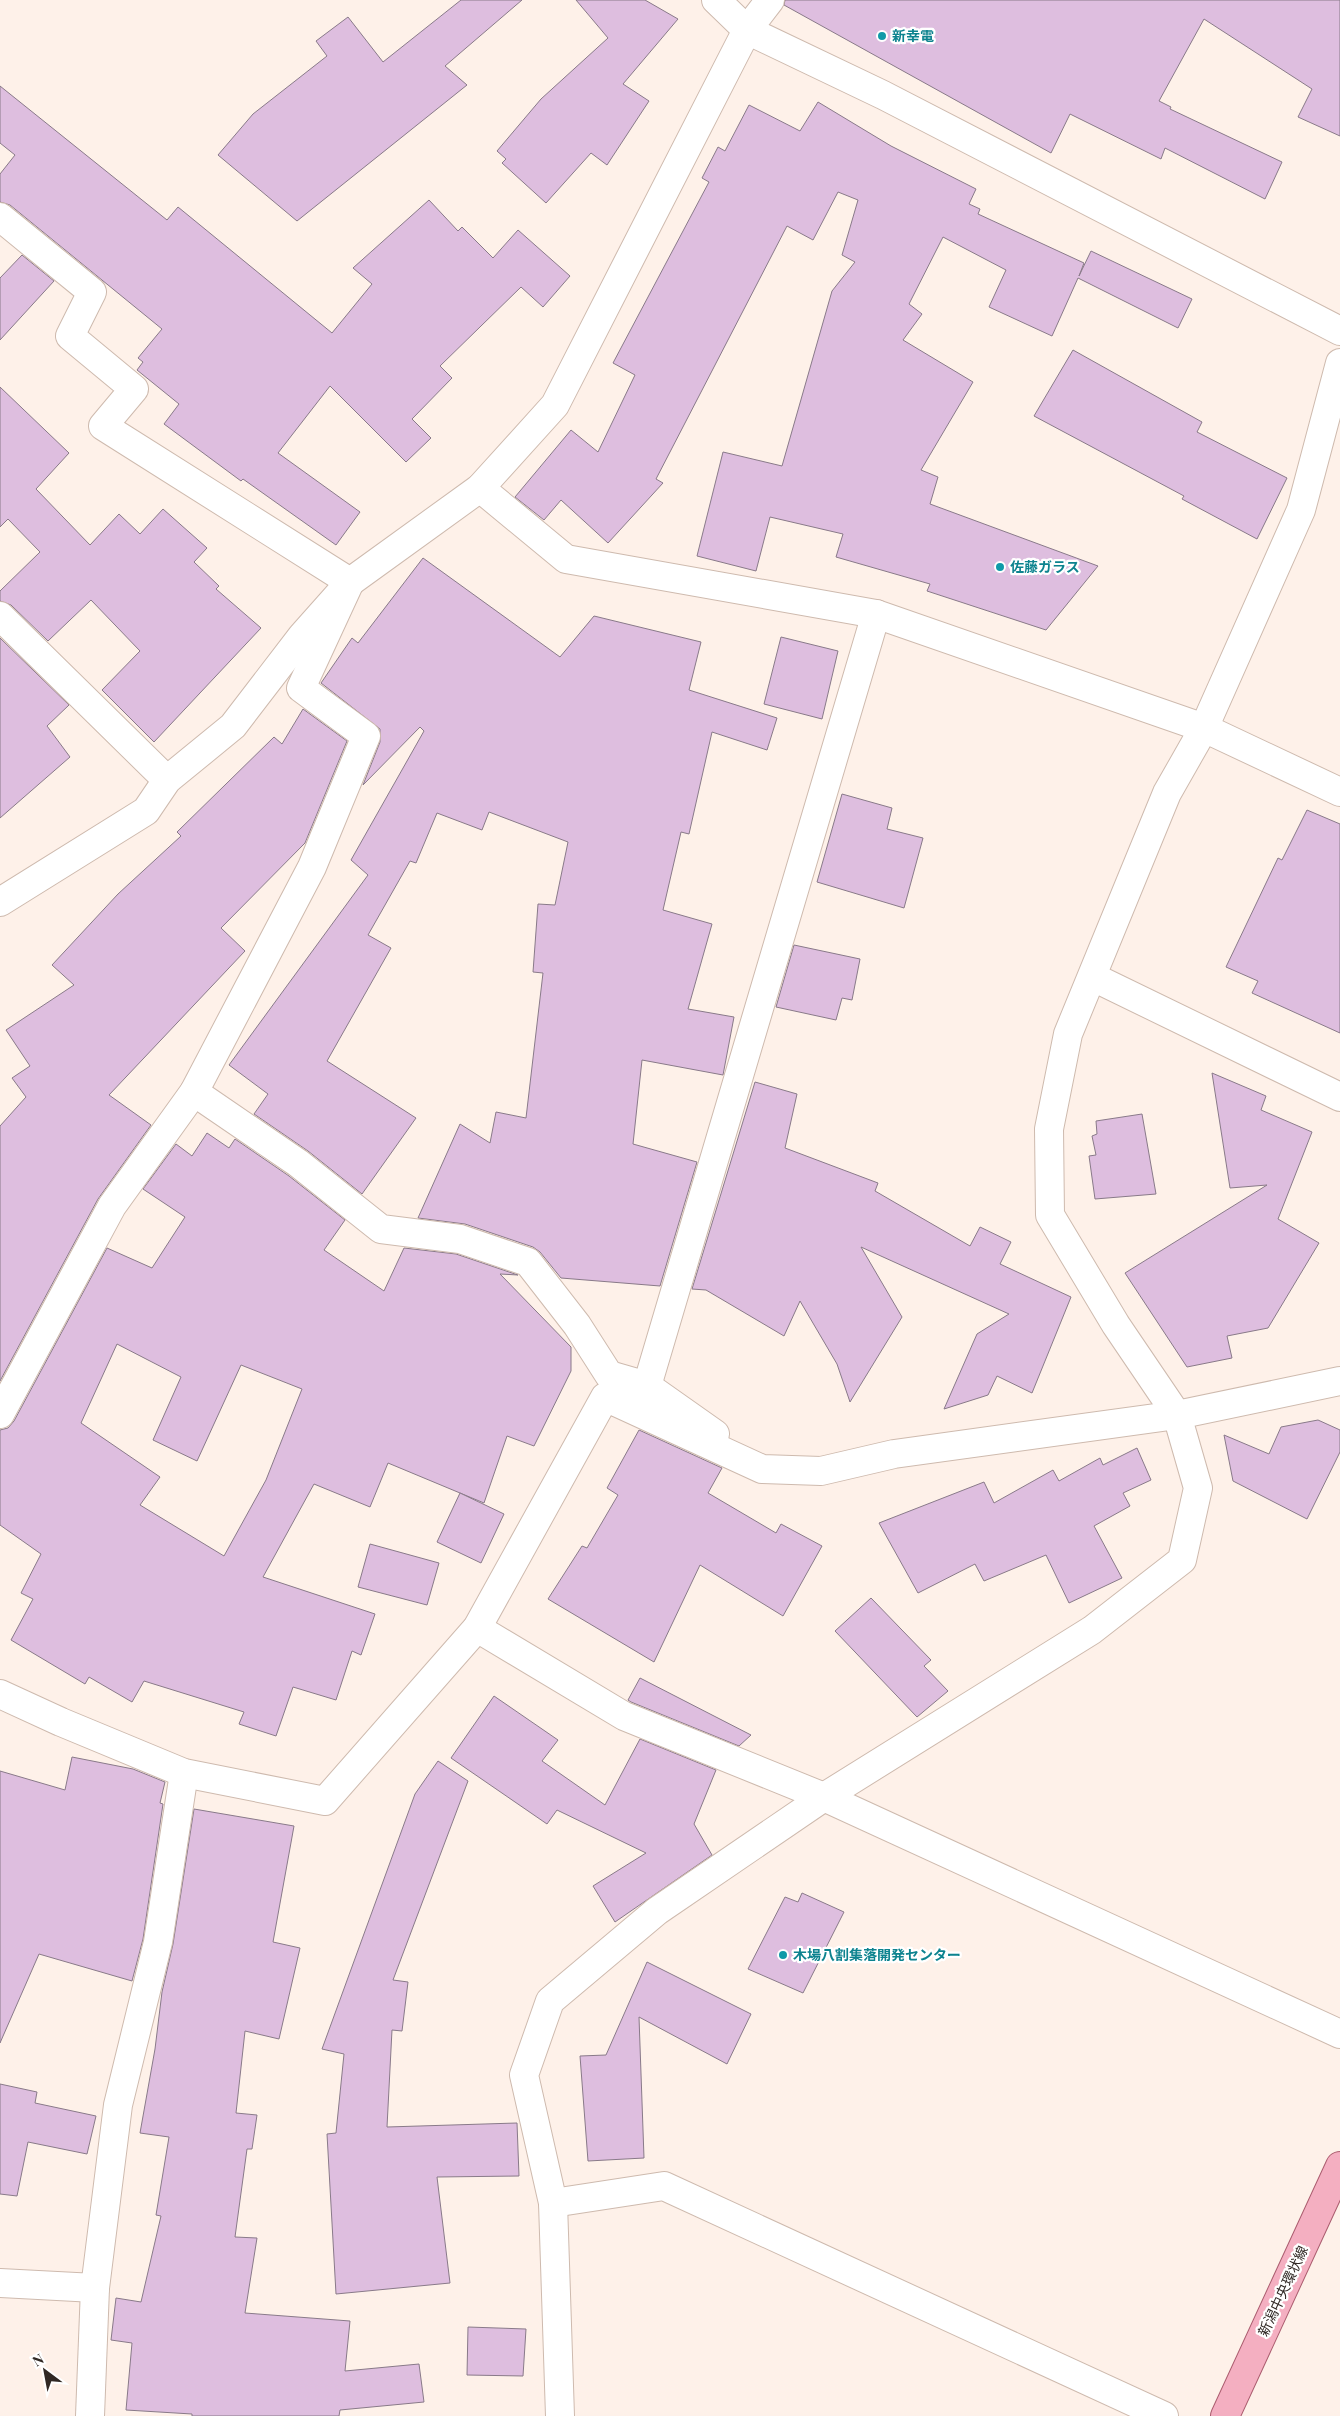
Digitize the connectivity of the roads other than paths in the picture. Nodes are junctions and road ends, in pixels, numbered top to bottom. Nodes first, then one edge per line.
1 (716, 0) edge
2 (770, 0) edge
3 (747, 30) junction
4 (0, 217) edge
5 (1340, 331) edge
6 (1340, 363) edge
7 (480, 488) junction
8 (350, 582) junction
9 (876, 614) junction
10 (0, 616) edge
11 (1204, 728) junction
12 (168, 780) junction
13 (1340, 792) edge
14 (0, 902) edge
15 (1093, 977) junction
16 (194, 1092) junction
17 (1340, 1096) edge
18 (1340, 1381) edge
19 (647, 1386) junction
20 (0, 1414) edge
21 (1177, 1415) junction
22 (762, 1469) junction
23 (477, 1628) junction
24 (0, 1694) edge
25 (184, 1773) junction
26 (824, 1797) junction
27 (1340, 2034) edge
28 (1340, 2166) edge
29 (553, 2202) junction
30 (0, 2283) edge
31 (95, 2288) junction
32 (90, 2416) edge
33 (560, 2416) edge
34 (1164, 2416) edge
35 (1225, 2416) edge

1 - 3 street
2 - 3 street
3 - 5 street
3 - 7 street
4 - 8 street
6 - 11 street
7 - 8 street
7 - 9 street
8 - 12 street
8 - 16 street
9 - 11 street
9 - 19 street
10 - 12 street
11 - 13 street
11 - 15 street
12 - 14 street
15 - 17 street
15 - 21 street
16 - 19 street
16 - 20 street
18 - 21 street
19 - 22 street
21 - 22 street
21 - 26 street
22 - 23 street
23 - 25 street
23 - 26 street
24 - 25 street
25 - 31 street
26 - 27 street
26 - 29 street
28 - 35 main road, 新潟中央環状線
29 - 33 street
29 - 34 street
30 - 31 street
31 - 32 street

